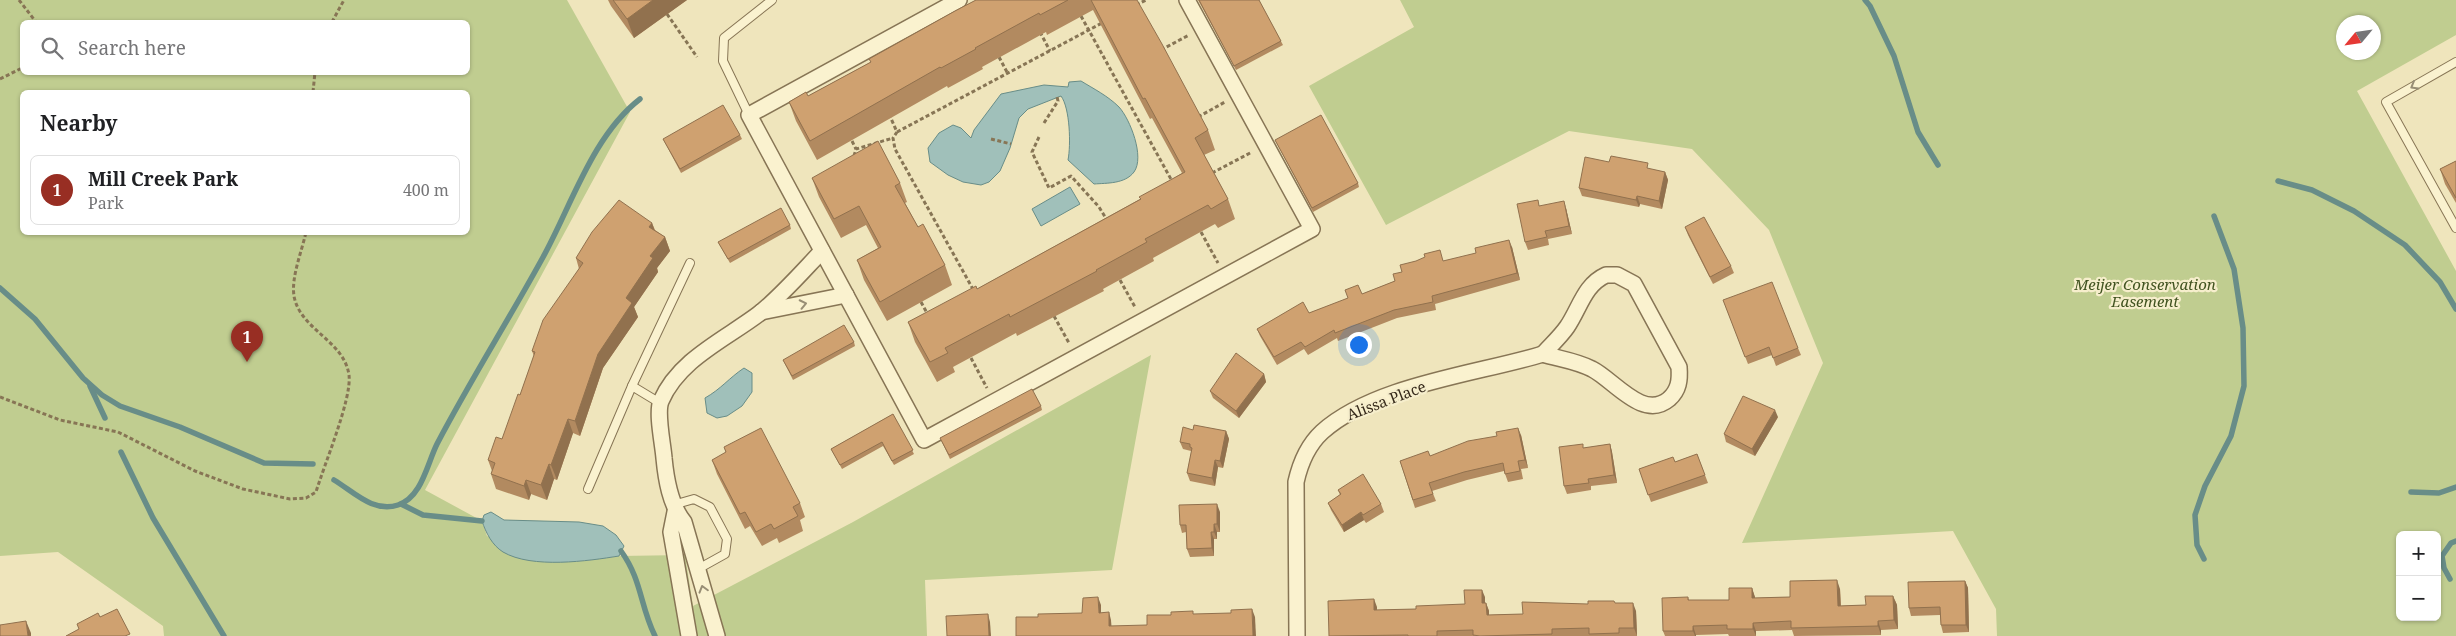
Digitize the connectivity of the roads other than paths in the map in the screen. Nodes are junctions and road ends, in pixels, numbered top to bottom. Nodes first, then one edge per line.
1 (772, 0) edge
2 (959, 0) edge
3 (1187, 0) edge
4 (2456, 62) edge
5 (749, 115) junction
6 (2456, 228) edge
7 (822, 252) junction
8 (690, 263) dead end
9 (846, 295) junction
10 (760, 312) junction
11 (1543, 354) junction
12 (632, 386) junction
13 (660, 402) junction
14 (588, 488) dead end
15 (674, 508) junction
16 (698, 569) junction
17 (689, 636) edge
18 (717, 636) edge
19 (1297, 636) edge

1 - 5 lane
2 - 5 street
3 - 9 street
4 -> 6 lane
5 - 7 street
7 - 9 street
7 - 10 street
8 - 12 lane
10 -> 9 street
10 - 13 street
11 - 11 street
11 - 19 street, Alissa Place
12 - 13 lane
12 - 14 lane
13 - 15 street
15 - 16 street
15 - 16 lane
15 - 17 street
18 -> 16 street

